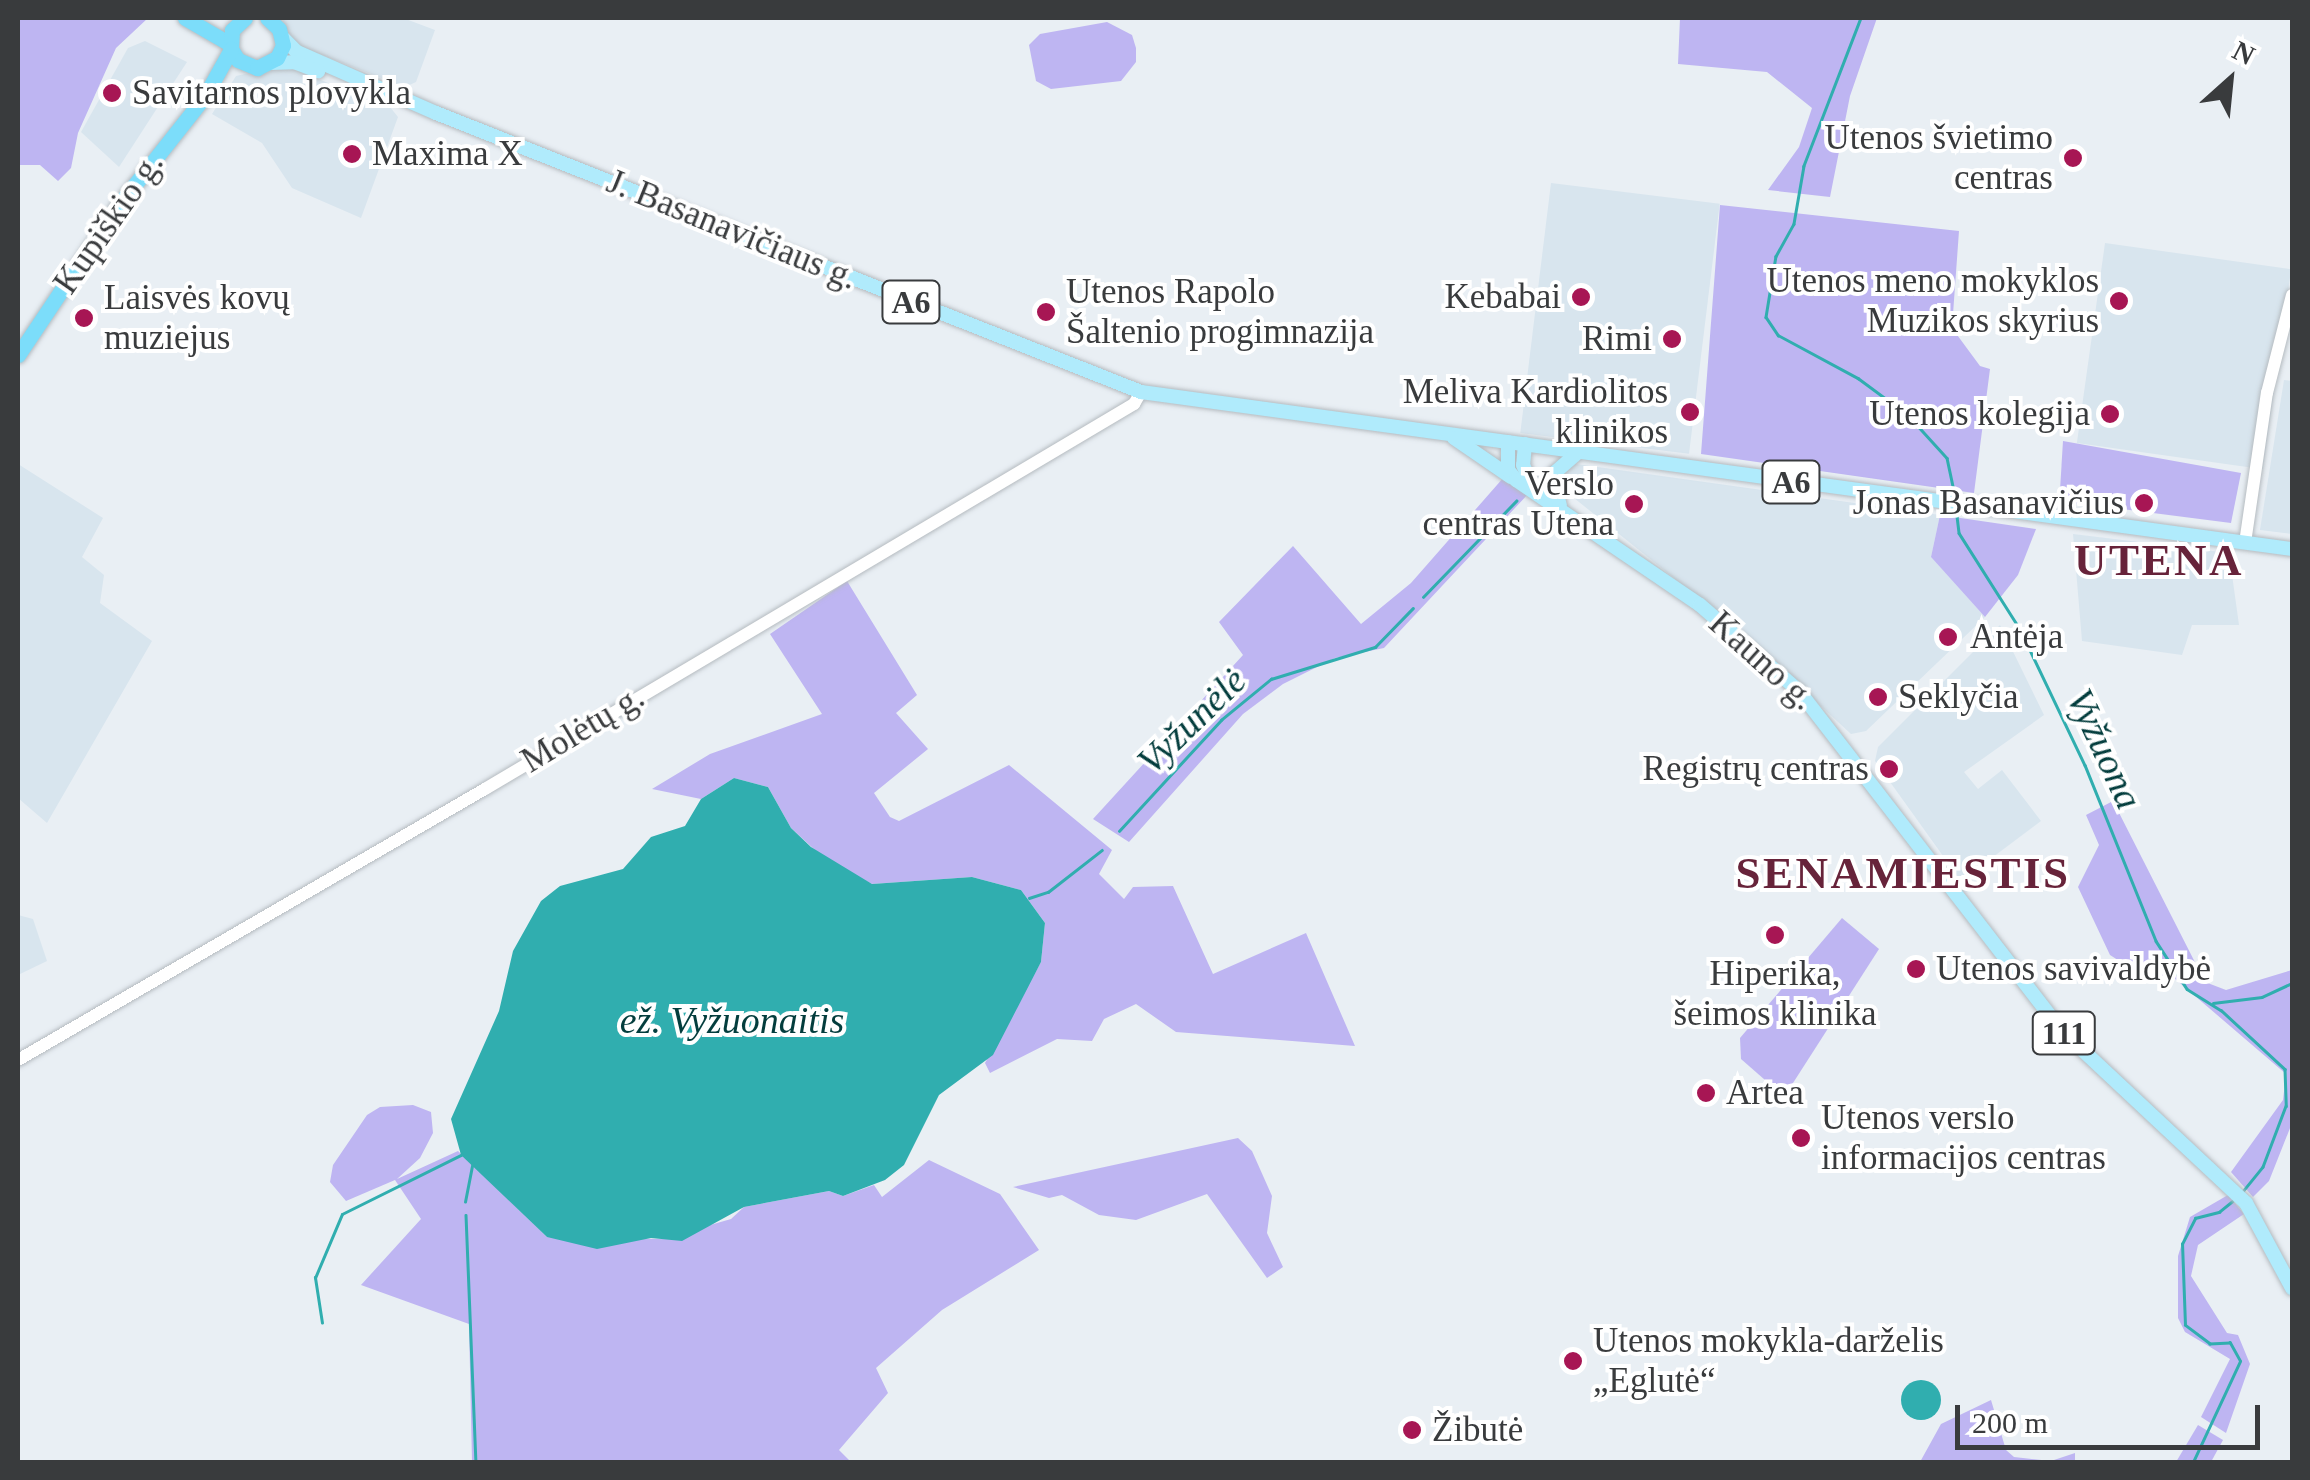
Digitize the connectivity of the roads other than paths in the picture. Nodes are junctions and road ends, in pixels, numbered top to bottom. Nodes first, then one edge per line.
1 (185, 18) edge
2 (209, 18) edge
3 (243, 18) edge
4 (277, 25) edge
5 (230, 46) junction
6 (271, 63) junction
7 (250, 67) junction
8 (205, 96) junction
9 (415, 104) junction
10 (2292, 295) edge
11 (18, 354) edge
12 (1142, 392) junction
13 (1450, 435) junction
14 (1508, 442) junction
15 (1525, 444) junction
16 (1578, 452) junction
17 (1516, 480) junction
18 (1536, 492) junction
19 (1560, 507) junction
20 (2244, 542) junction
21 (2292, 548) edge
22 (18, 1060) edge
23 (2292, 1288) edge

1 - 5 highway
2 - 3 highway
3 - 5 highway, Kupiškio g.
4 - 6 highway
4 - 9 main road, J. Basanavičiaus g. / A6
5 - 7 highway
5 - 8 highway, Kupiškio g.
6 - 7 highway
6 - 9 main road, J. Basanavičiaus g. / A6
7 - 8 highway, Kupiškio g.
8 - 11 highway, Kupiškio g.
9 - 12 main road, J. Basanavičiaus g. / A6
10 - 20 street
12 - 13 main road, J. Basanavičiaus g. / A6
12 - 22 street, Molėtų g.
13 - 14 main road, J. Basanavičiaus g. / A6
13 - 17 main road, Kauno g.
14 - 15 main road, J. Basanavičiaus g. / A6
14 - 17 main road
15 - 16 main road, J. Basanavičiaus g. / A6
15 - 18 main road
16 - 19 main road
16 - 20 main road, J. Basanavičiaus g. / A6
17 - 18 main road, Kauno g.
18 - 19 main road, Kauno g. / 111
19 - 23 main road, Kauno g. / 111
20 - 21 main road, J. Basanavičiaus g. / A6

